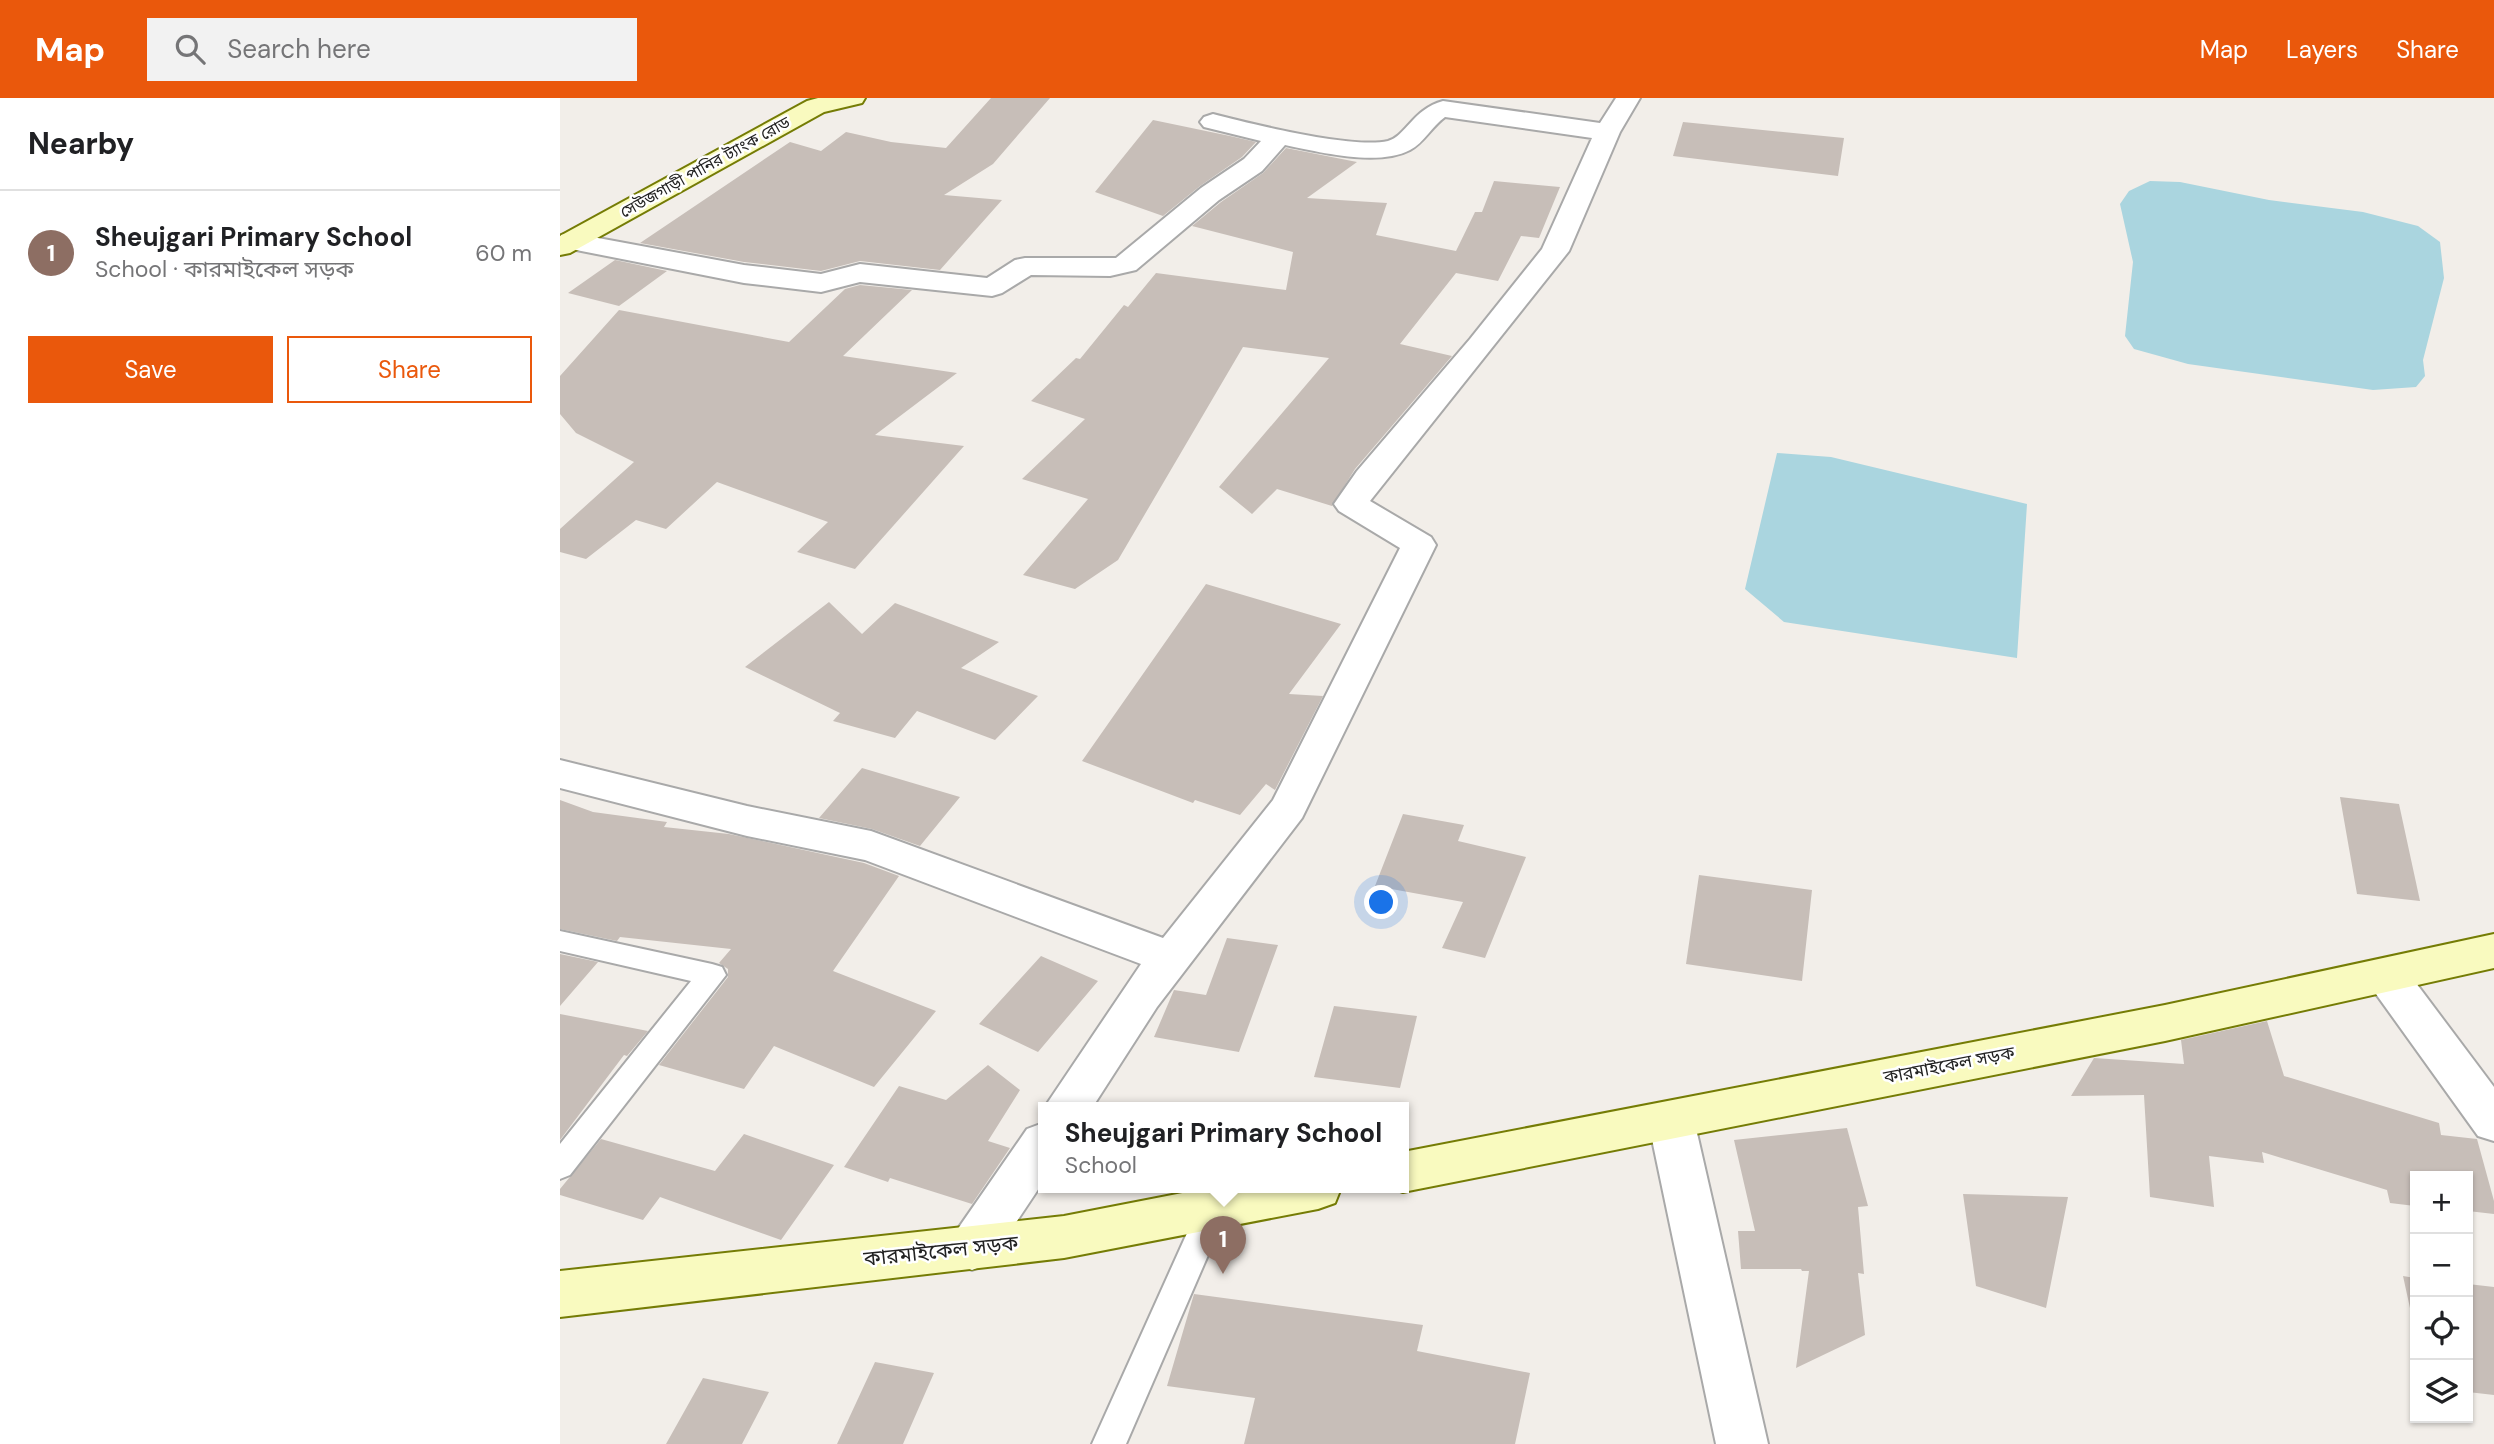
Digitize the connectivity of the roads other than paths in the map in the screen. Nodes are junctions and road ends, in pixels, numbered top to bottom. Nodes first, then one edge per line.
1 (853, 98) edge
2 (1628, 98) edge
3 (1213, 122) dead end
4 (1607, 132) junction
5 (1278, 138) junction
6 (565, 244) edge
7 (560, 774) edge
8 (560, 941) edge
9 (2494, 951) edge
10 (1171, 958) junction
11 (2386, 975) junction
12 (1070, 1102) edge
13 (1671, 1120) junction
14 (2494, 1122) edge
15 (1038, 1150) edge
16 (560, 1166) edge
17 (1409, 1171) edge
18 (1293, 1193) edge
19 (1213, 1209) junction
20 (972, 1248) junction
21 (560, 1294) edge
22 (1110, 1444) edge
23 (1742, 1444) edge

1 - 6 street, সেউজগাড়ী পানির ট্যাংক রোড
2 - 4 street
3 - 5 street
4 - 5 street
4 - 10 street
5 - 6 street
7 - 10 street
8 - 16 lane
9 - 11 street, কারমাইকেল সড়ক
10 - 12 street
11 - 13 street, কারমাইকেল সড়ক
11 - 14 street
13 - 17 street, কারমাইকেল সড়ক
13 - 23 street
15 - 20 street
18 - 19 street, কারমাইকেল সড়ক
19 - 20 street, কারমাইকেল সড়ক
19 - 22 lane
20 - 21 street, কারমাইকেল সড়ক

